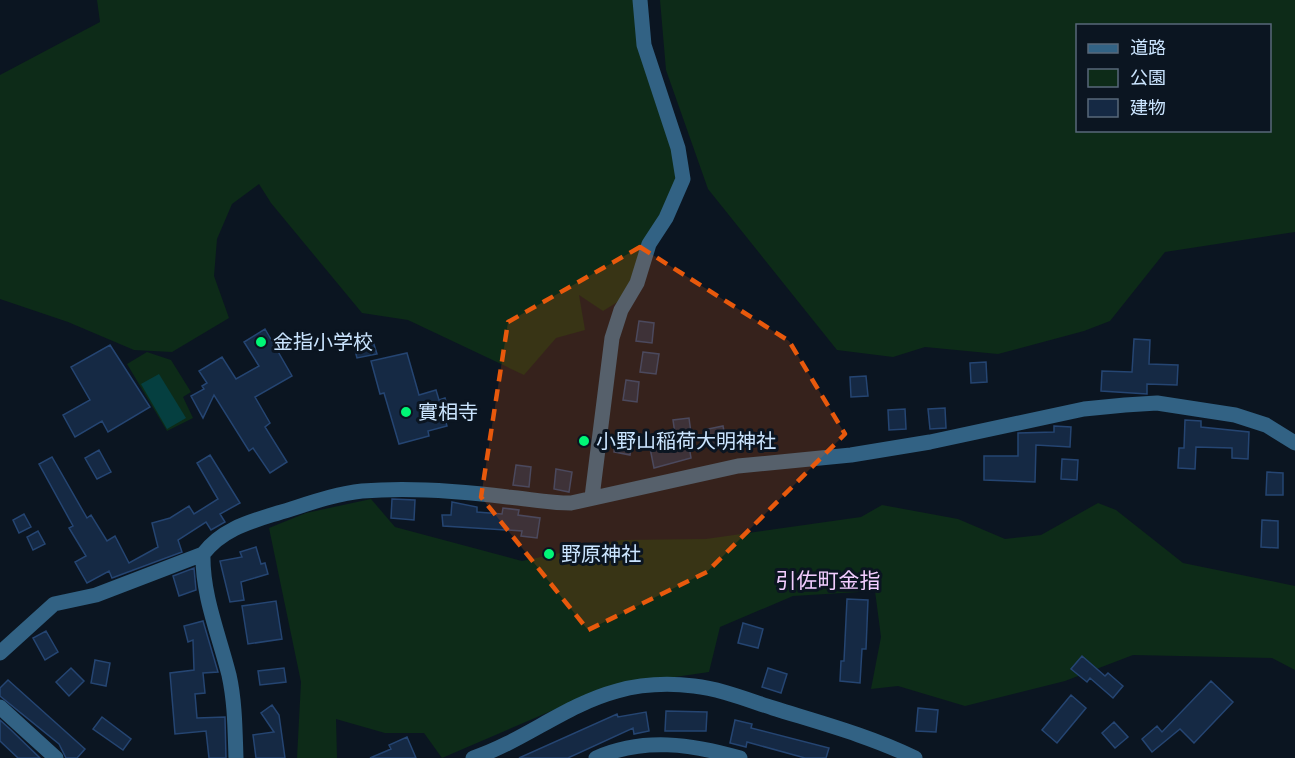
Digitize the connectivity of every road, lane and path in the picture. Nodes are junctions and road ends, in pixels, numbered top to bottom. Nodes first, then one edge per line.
1 (640, 0) edge
2 (1295, 444) edge
3 (592, 497) junction
4 (203, 554) junction
5 (0, 653) edge
6 (0, 707) edge
7 (710, 754) edge
8 (57, 758) edge
9 (236, 758) edge
10 (473, 758) edge
11 (596, 758) edge
12 (740, 758) edge
13 (915, 758) edge

1 - 3 street
2 - 3 street
3 - 4 street
4 - 5 street
4 - 9 street
6 - 8 street
7 - 11 street
7 - 12 street
10 - 13 street

